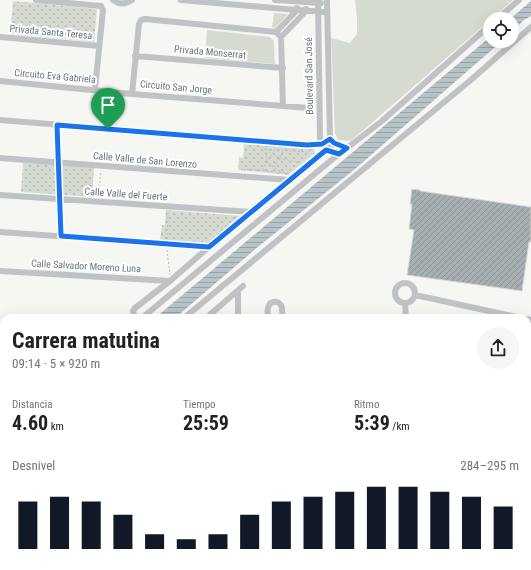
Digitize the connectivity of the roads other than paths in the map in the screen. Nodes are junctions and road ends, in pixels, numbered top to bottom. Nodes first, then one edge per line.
1 (36, 0) edge
2 (111, 0) edge
3 (132, 0) edge
4 (181, 0) edge
5 (275, 0) edge
6 (519, 0) edge
7 (296, 1) edge
8 (304, 1) edge
9 (318, 2) edge
10 (327, 2) edge
11 (101, 6) junction
12 (297, 10) junction
13 (306, 11) junction
14 (318, 11) junction
15 (327, 12) junction
16 (505, 12) edge
17 (287, 21) junction
18 (292, 26) junction
19 (531, 27) edge
20 (483, 31) edge
21 (276, 32) junction
22 (0, 37) edge
23 (281, 37) junction
24 (100, 46) junction
25 (135, 56) junction
26 (283, 68) junction
27 (0, 81) edge
28 (95, 89) junction
29 (132, 94) junction
30 (283, 106) junction
31 (309, 108) dead end
32 (0, 120) edge
33 (57, 125) junction
34 (332, 141) junction
35 (322, 144) junction
36 (347, 148) junction
37 (326, 150) junction
38 (321, 154) junction
39 (339, 154) junction
40 (0, 158) edge
41 (329, 162) junction
42 (57, 163) junction
43 (289, 180) junction
44 (0, 195) edge
45 (59, 199) junction
46 (251, 212) junction
47 (0, 232) edge
48 (61, 236) junction
49 (209, 247) junction
50 (0, 271) edge
51 (170, 281) junction
52 (244, 286) dead end
53 (238, 291) junction
54 (415, 295) junction
55 (405, 303) junction
56 (134, 314) edge
57 (147, 314) edge
58 (189, 314) edge
59 (215, 314) edge
60 (238, 314) edge
61 (268, 314) edge
62 (282, 314) edge
63 (406, 314) edge
64 (503, 314) edge
65 (288, 570) edge
66 (291, 570) edge
67 (331, 570) edge

1 - 11 street
2 - 3 street
2 - 11 street
4 - 12 street
5 - 7 street
6 - 16 street
7 - 8 street
7 - 12 street
8 - 9 street
8 - 13 street
9 - 10 street
9 - 14 street, Boulevard San José
10 - 15 street, Boulevard San José
11 - 24 street
12 - 13 street
12 - 17 street
13 - 14 street
13 - 18 street
14 - 15 street
14 - 35 street, Boulevard San José
15 - 34 street, Boulevard San José
17 - 18 street
17 - 21 street
18 - 23 street
19 - 58 street
20 - 36 street
21 - 23 street
21 - 25 street, Circuito San Jorge
22 - 24 street, Privada Santa Teresa
23 - 26 street
24 - 28 street
25 - 26 street, Privada Monserrat
25 - 29 street, Circuito San Jorge
26 - 30 street
27 - 28 street, Circuito Eva Gabriela
28 - 29 street, Circuito Eva Gabriela
29 - 30 street, Circuito San Jorge
30 - 31 street, Circuito San Jorge
32 - 33 street
33 - 35 street
33 - 42 street
34 - 35 street
34 - 36 street
34 - 37 street
35 - 37 street, Boulevard San José
36 - 39 street
37 - 38 street
37 - 39 street
38 - 41 street
38 - 43 street
39 - 41 street
40 - 42 street, Calle Valle de San Lorenzo
41 - 57 street
42 - 43 street, Calle Valle de San Lorenzo
43 - 46 street
44 - 45 street, Calle Valle del Fuerte
45 - 46 street, Calle Valle del Fuerte
45 - 48 street
46 - 49 street
47 - 48 street
48 - 49 street
49 - 51 street
50 - 51 street, Calle Salvador Moreno Luna
51 - 56 street
52 - 53 street
53 - 59 street
53 - 60 street
54 - 55 street
54 - 55 street
54 - 64 street
55 - 63 street
61 - 62 street
65 - 66 street
66 - 67 street

